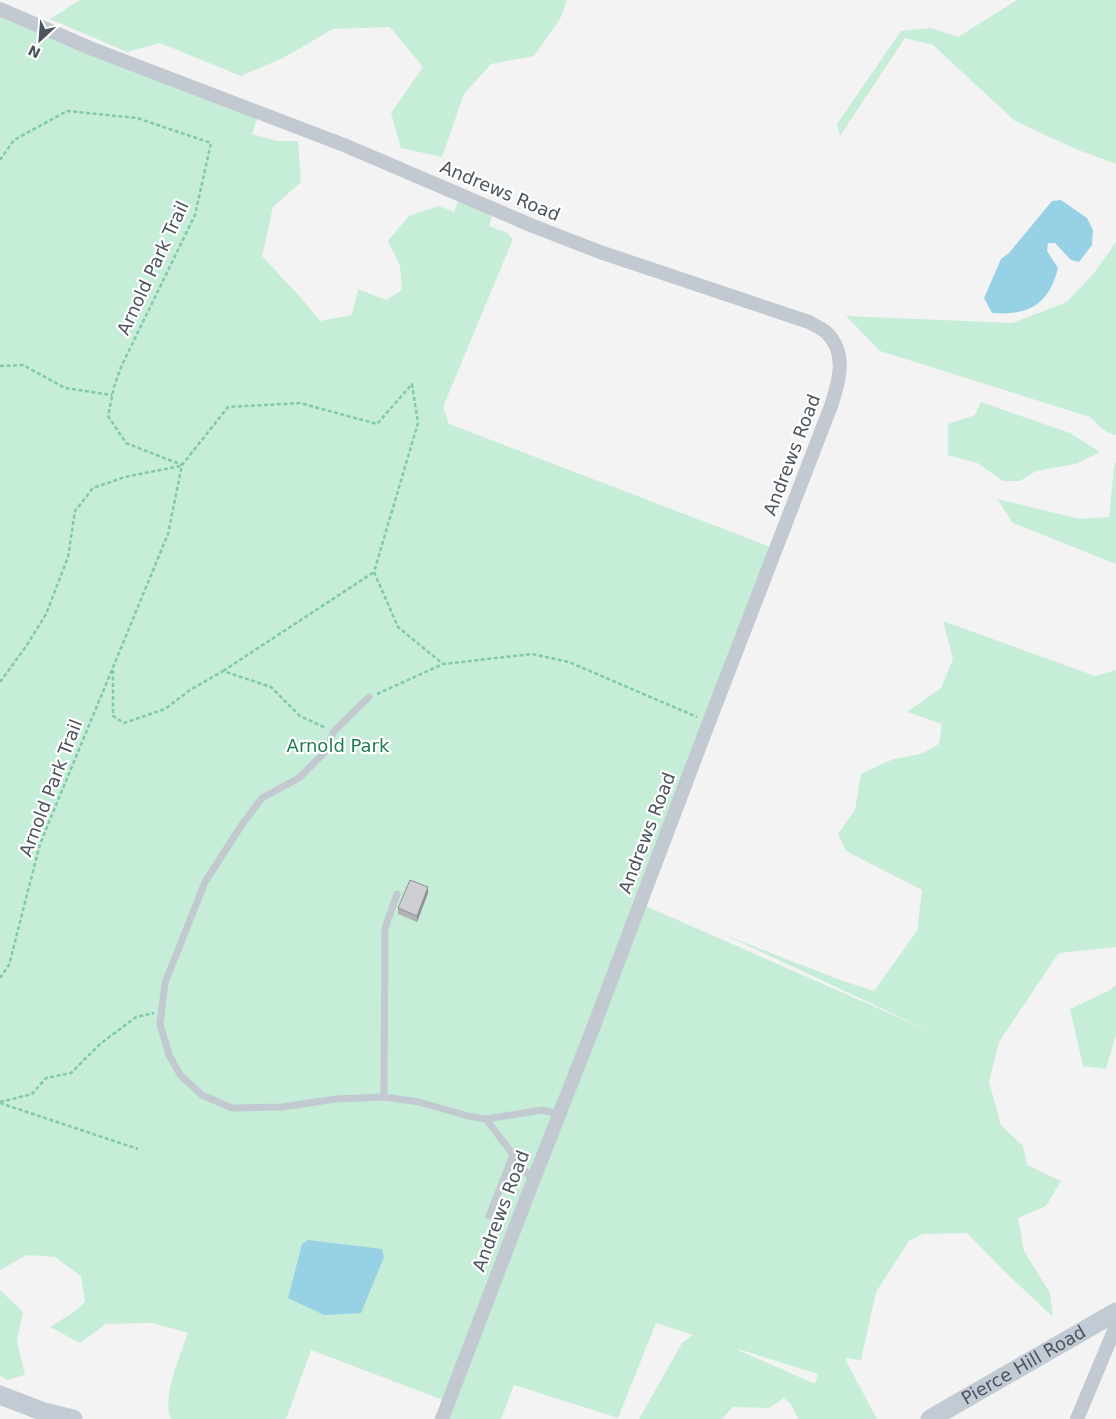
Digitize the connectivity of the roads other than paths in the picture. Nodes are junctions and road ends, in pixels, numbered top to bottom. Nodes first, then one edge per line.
1 (0, 9) edge
2 (368, 697) road end
3 (397, 894) dead end
4 (384, 1097) junction
5 (559, 1114) junction
6 (486, 1119) junction
7 (513, 1155) junction
8 (533, 1181) junction
9 (490, 1216) dead end
10 (1116, 1312) edge
11 (1116, 1326) edge
12 (0, 1395) edge
13 (73, 1419) edge
14 (442, 1419) edge
15 (930, 1419) edge
16 (1077, 1419) edge

1 - 5 street, Andrews Road
2 - 4 lane
3 - 4 lane
4 - 6 lane
5 - 6 lane
5 - 8 street, Andrews Road
6 - 7 lane
7 - 8 lane
7 - 9 lane
8 - 14 street, Andrews Road
10 - 15 street, Pierce Hill Road
11 - 16 street
12 - 13 street

